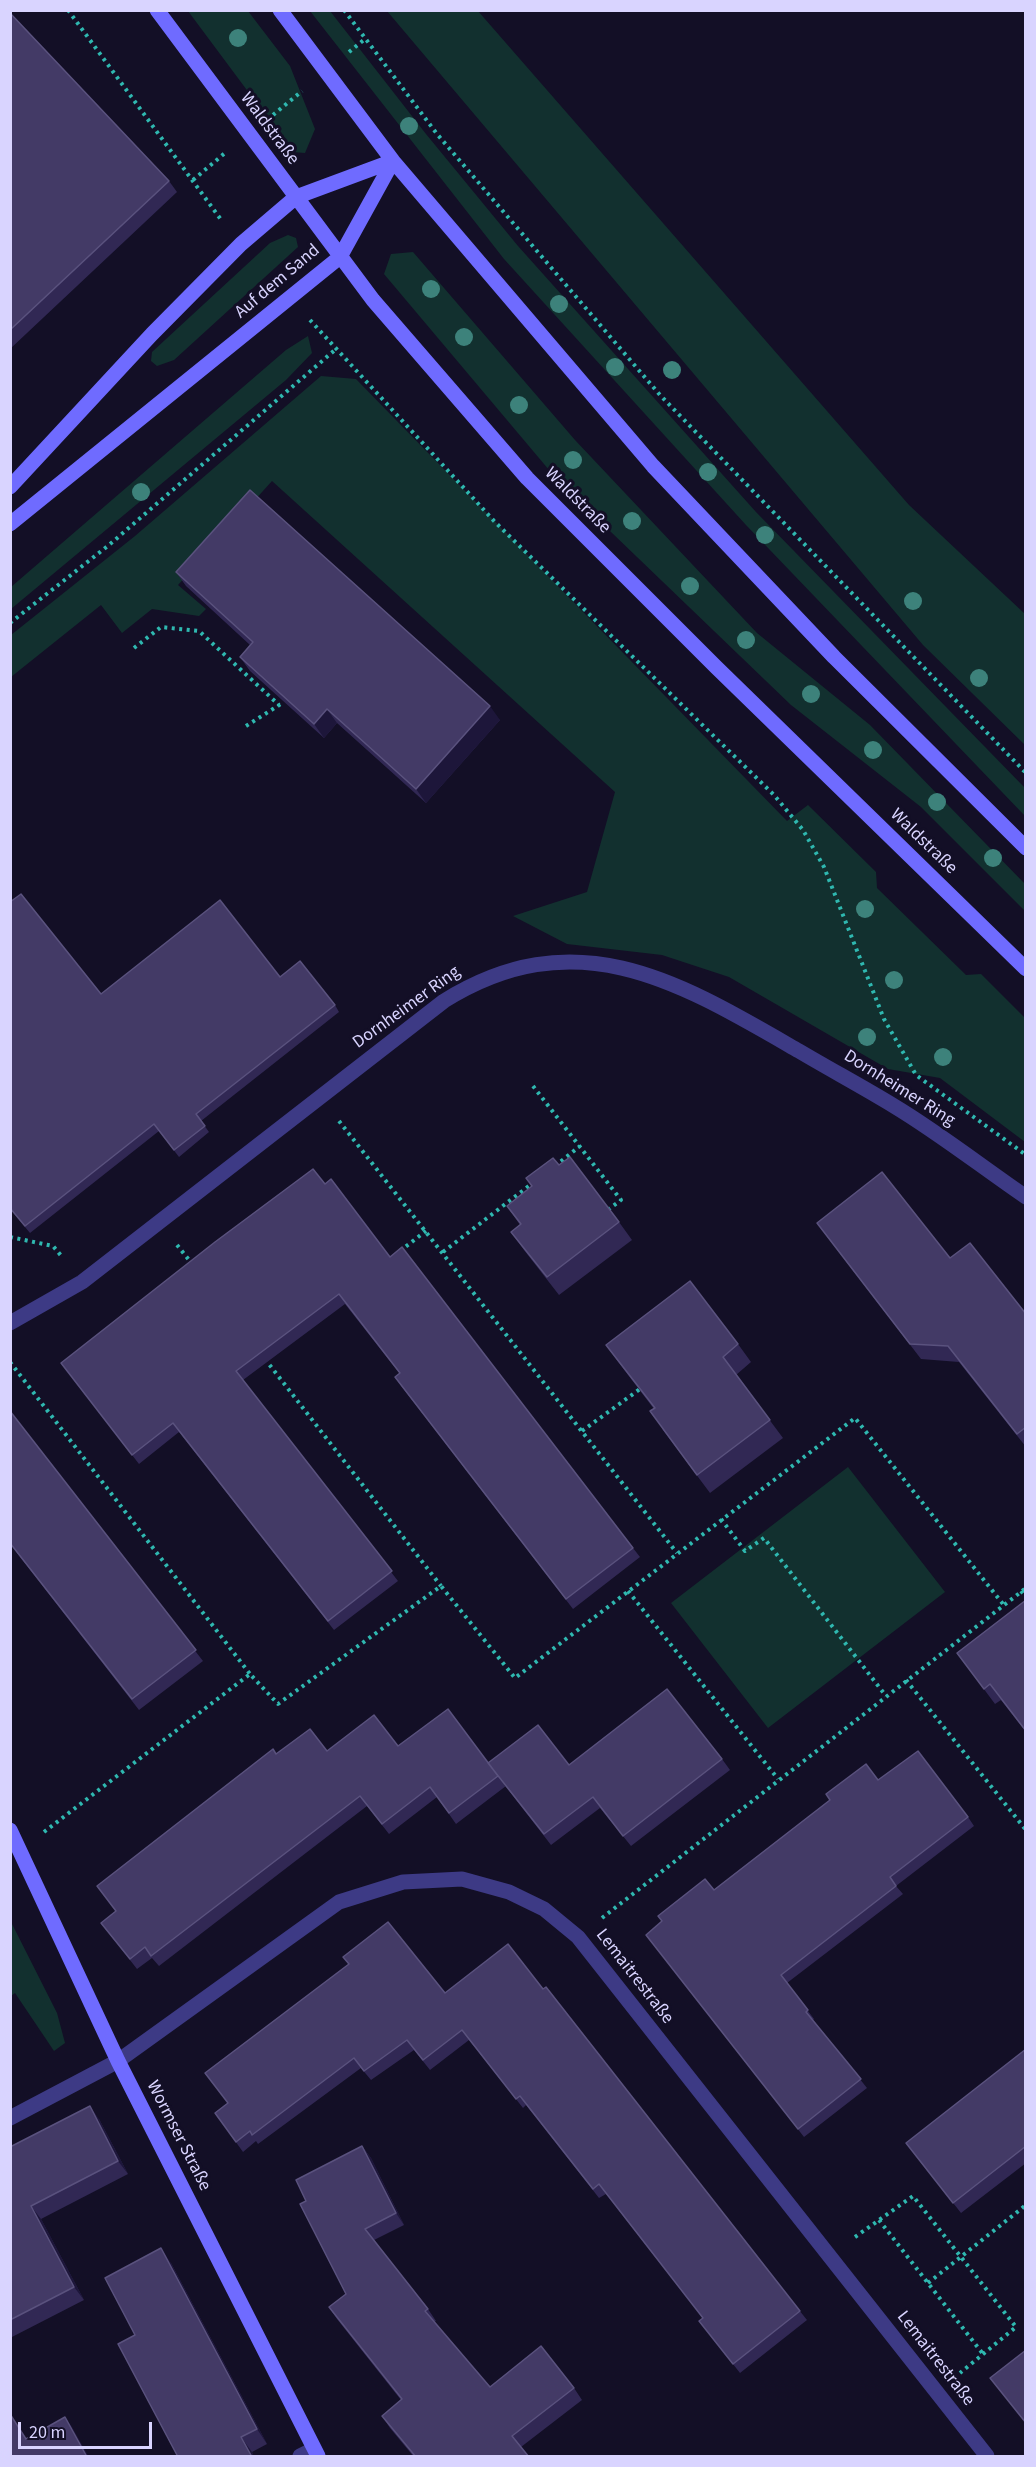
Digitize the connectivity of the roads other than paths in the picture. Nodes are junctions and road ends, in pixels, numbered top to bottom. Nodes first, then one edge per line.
1 (156, 10) edge
2 (280, 10) edge
3 (393, 161) junction
4 (296, 197) junction
5 (340, 257) junction
6 (10, 487) edge
7 (10, 524) edge
8 (1026, 848) edge
9 (1026, 969) edge
10 (1026, 1197) edge
11 (10, 1323) edge
12 (10, 1830) edge
13 (118, 2061) junction
14 (10, 2118) edge
15 (316, 2453) edge
16 (300, 2457) edge
17 (987, 2457) edge

1 - 4 main road, Waldstraße
2 - 3 main road
3 - 4 main road
3 - 5 main road, Auf dem Sand
3 - 8 main road
4 - 5 main road, Waldstraße
4 - 6 main road
5 - 7 main road, Auf dem Sand
5 - 9 main road, Waldstraße
10 - 11 street, Dornheimer Ring
12 - 13 main road, Wormser Straße
13 - 14 street, Lemaitrestraße
13 - 15 main road, Wormser Straße
13 - 17 street, Lemaitrestraße
15 - 16 street

